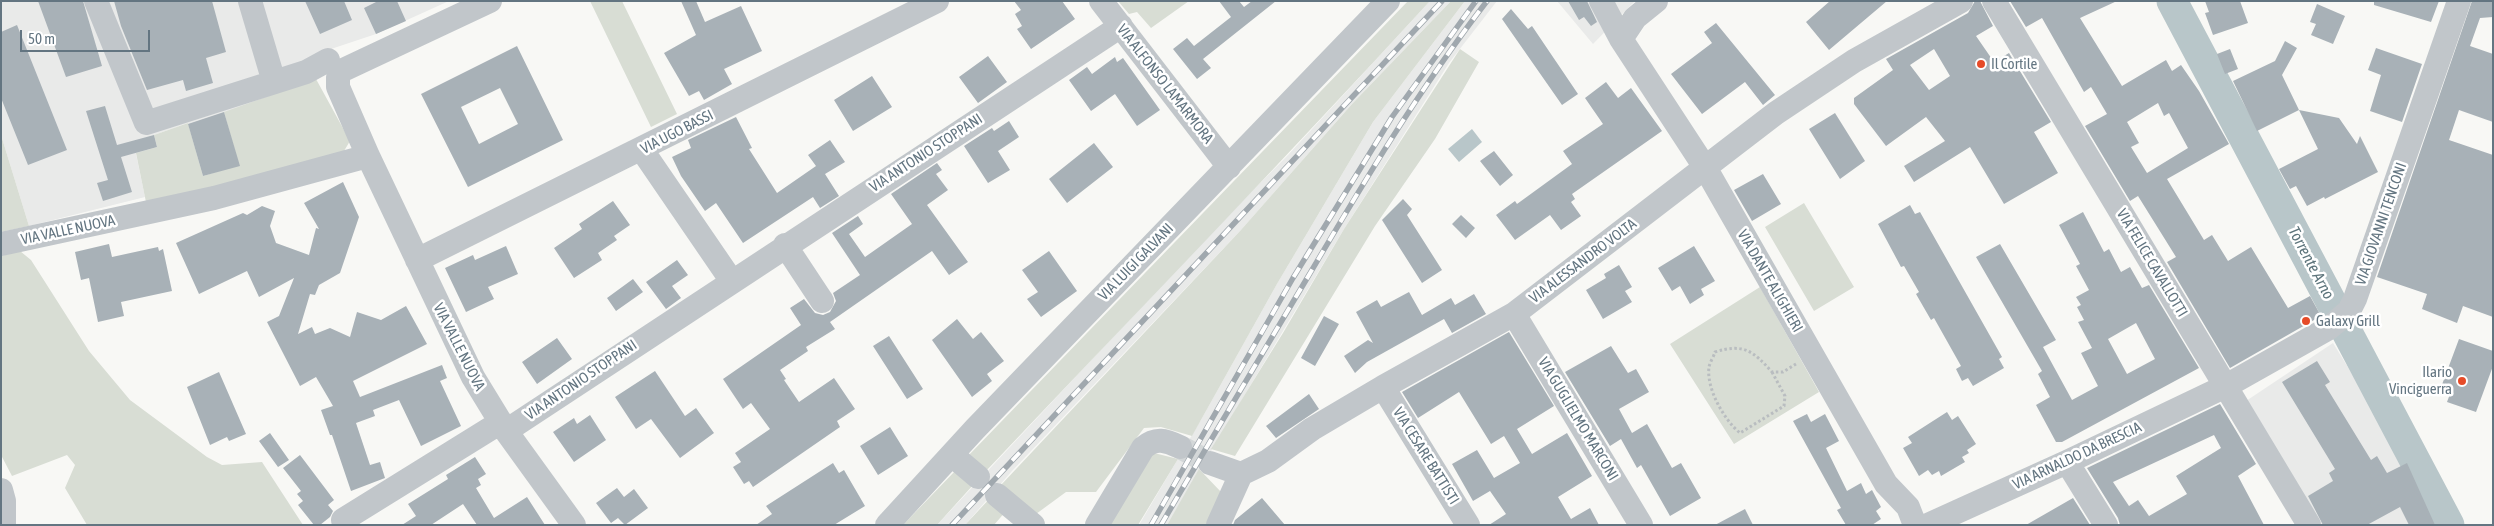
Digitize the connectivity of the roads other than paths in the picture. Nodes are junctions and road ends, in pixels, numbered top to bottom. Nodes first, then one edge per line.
1 (96, 1) edge
2 (250, 1) edge
3 (490, 1) edge
4 (937, 1) edge
5 (1101, 1) edge
6 (1388, 1) edge
7 (1601, 1) edge
8 (1656, 1) edge
9 (1960, 1) edge
10 (1994, 1) edge
11 (2459, 1) edge
12 (1120, 26) junction
13 (1621, 39) junction
14 (334, 66) junction
15 (274, 82) junction
16 (642, 150) junction
17 (368, 156) junction
18 (1229, 166) junction
19 (1706, 168) junction
20 (1, 244) edge
21 (785, 245) junction
22 (417, 260) junction
23 (731, 280) junction
24 (822, 301) dead end
25 (1514, 314) junction
26 (2226, 386) junction
27 (1383, 387) junction
28 (503, 426) junction
29 (1180, 447) tunnel mouth
30 (952, 455) junction
31 (2067, 462) junction
32 (1210, 463) tunnel mouth
33 (1241, 474) junction
34 (978, 477) dead end
35 (1, 490) edge
36 (998, 495) dead end
37 (343, 520) dead end
38 (4, 525) edge
39 (574, 525) edge
40 (887, 525) edge
41 (1033, 525) edge
42 (1097, 525) edge
43 (1218, 525) edge
44 (1468, 525) edge
45 (1641, 525) edge
46 (1915, 525) edge
47 (1928, 525) edge
48 (2106, 525) edge
49 (2309, 525) edge

1 - 15 street
2 - 15 street
3 - 14 street
4 - 16 street, VIA UGO BASSI
5 - 12 street, VIA ALFONSO LAMARMORA
6 - 18 street, VIA LUIGI GALVANI
7 - 13 street, VIA DANTE ALIGHIERI
8 - 13 street
9 - 19 street, VIA ALESSANDRO VOLTA
10 - 26 street, VIA FELICE CAVALLOTTI
11 - 26 street, VIA GIOVANNI TENCONI
12 - 18 street, VIA ALFONSO LAMARMORA
12 - 21 street, VIA ANTONIO STOPPANI
13 - 19 street, VIA DANTE ALIGHIERI
14 - 15 street
14 - 17 street, VIA VALLE NUOVA
16 - 22 street, VIA UGO BASSI
16 - 23 street
17 - 20 street, VIA VALLE NUOVA
17 - 22 street, VIA VALLE NUOVA
18 - 30 street, VIA LUIGI GALVANI
19 - 25 street, VIA ALESSANDRO VOLTA
19 - 46 street, VIA DANTE ALIGHIERI
21 - 23 street, VIA ANTONIO STOPPANI
21 - 24 street
22 - 28 street, VIA VALLE NUOVA
23 - 28 street, VIA ANTONIO STOPPANI
25 - 27 street, VIA ALESSANDRO VOLTA
25 - 45 street, VIA GUGLIELMO MARCONI
26 - 31 street, VIA ARNALDO DA BRESCIA
26 - 49 street, VIA FELICE CAVALLOTTI
27 - 33 street, VIA ALESSANDRO VOLTA
27 - 44 street, VIA CESARE BATTISTI
28 - 37 street, VIA ANTONIO STOPPANI
28 - 39 street, VIA VALLE NUOVA
29 - 42 street
30 - 34 street
30 - 40 street, VIA LUIGI GALVANI
31 - 47 street, VIA ARNALDO DA BRESCIA
31 - 48 street
32 - 33 street
33 - 43 street
35 - 38 street
36 - 41 street

